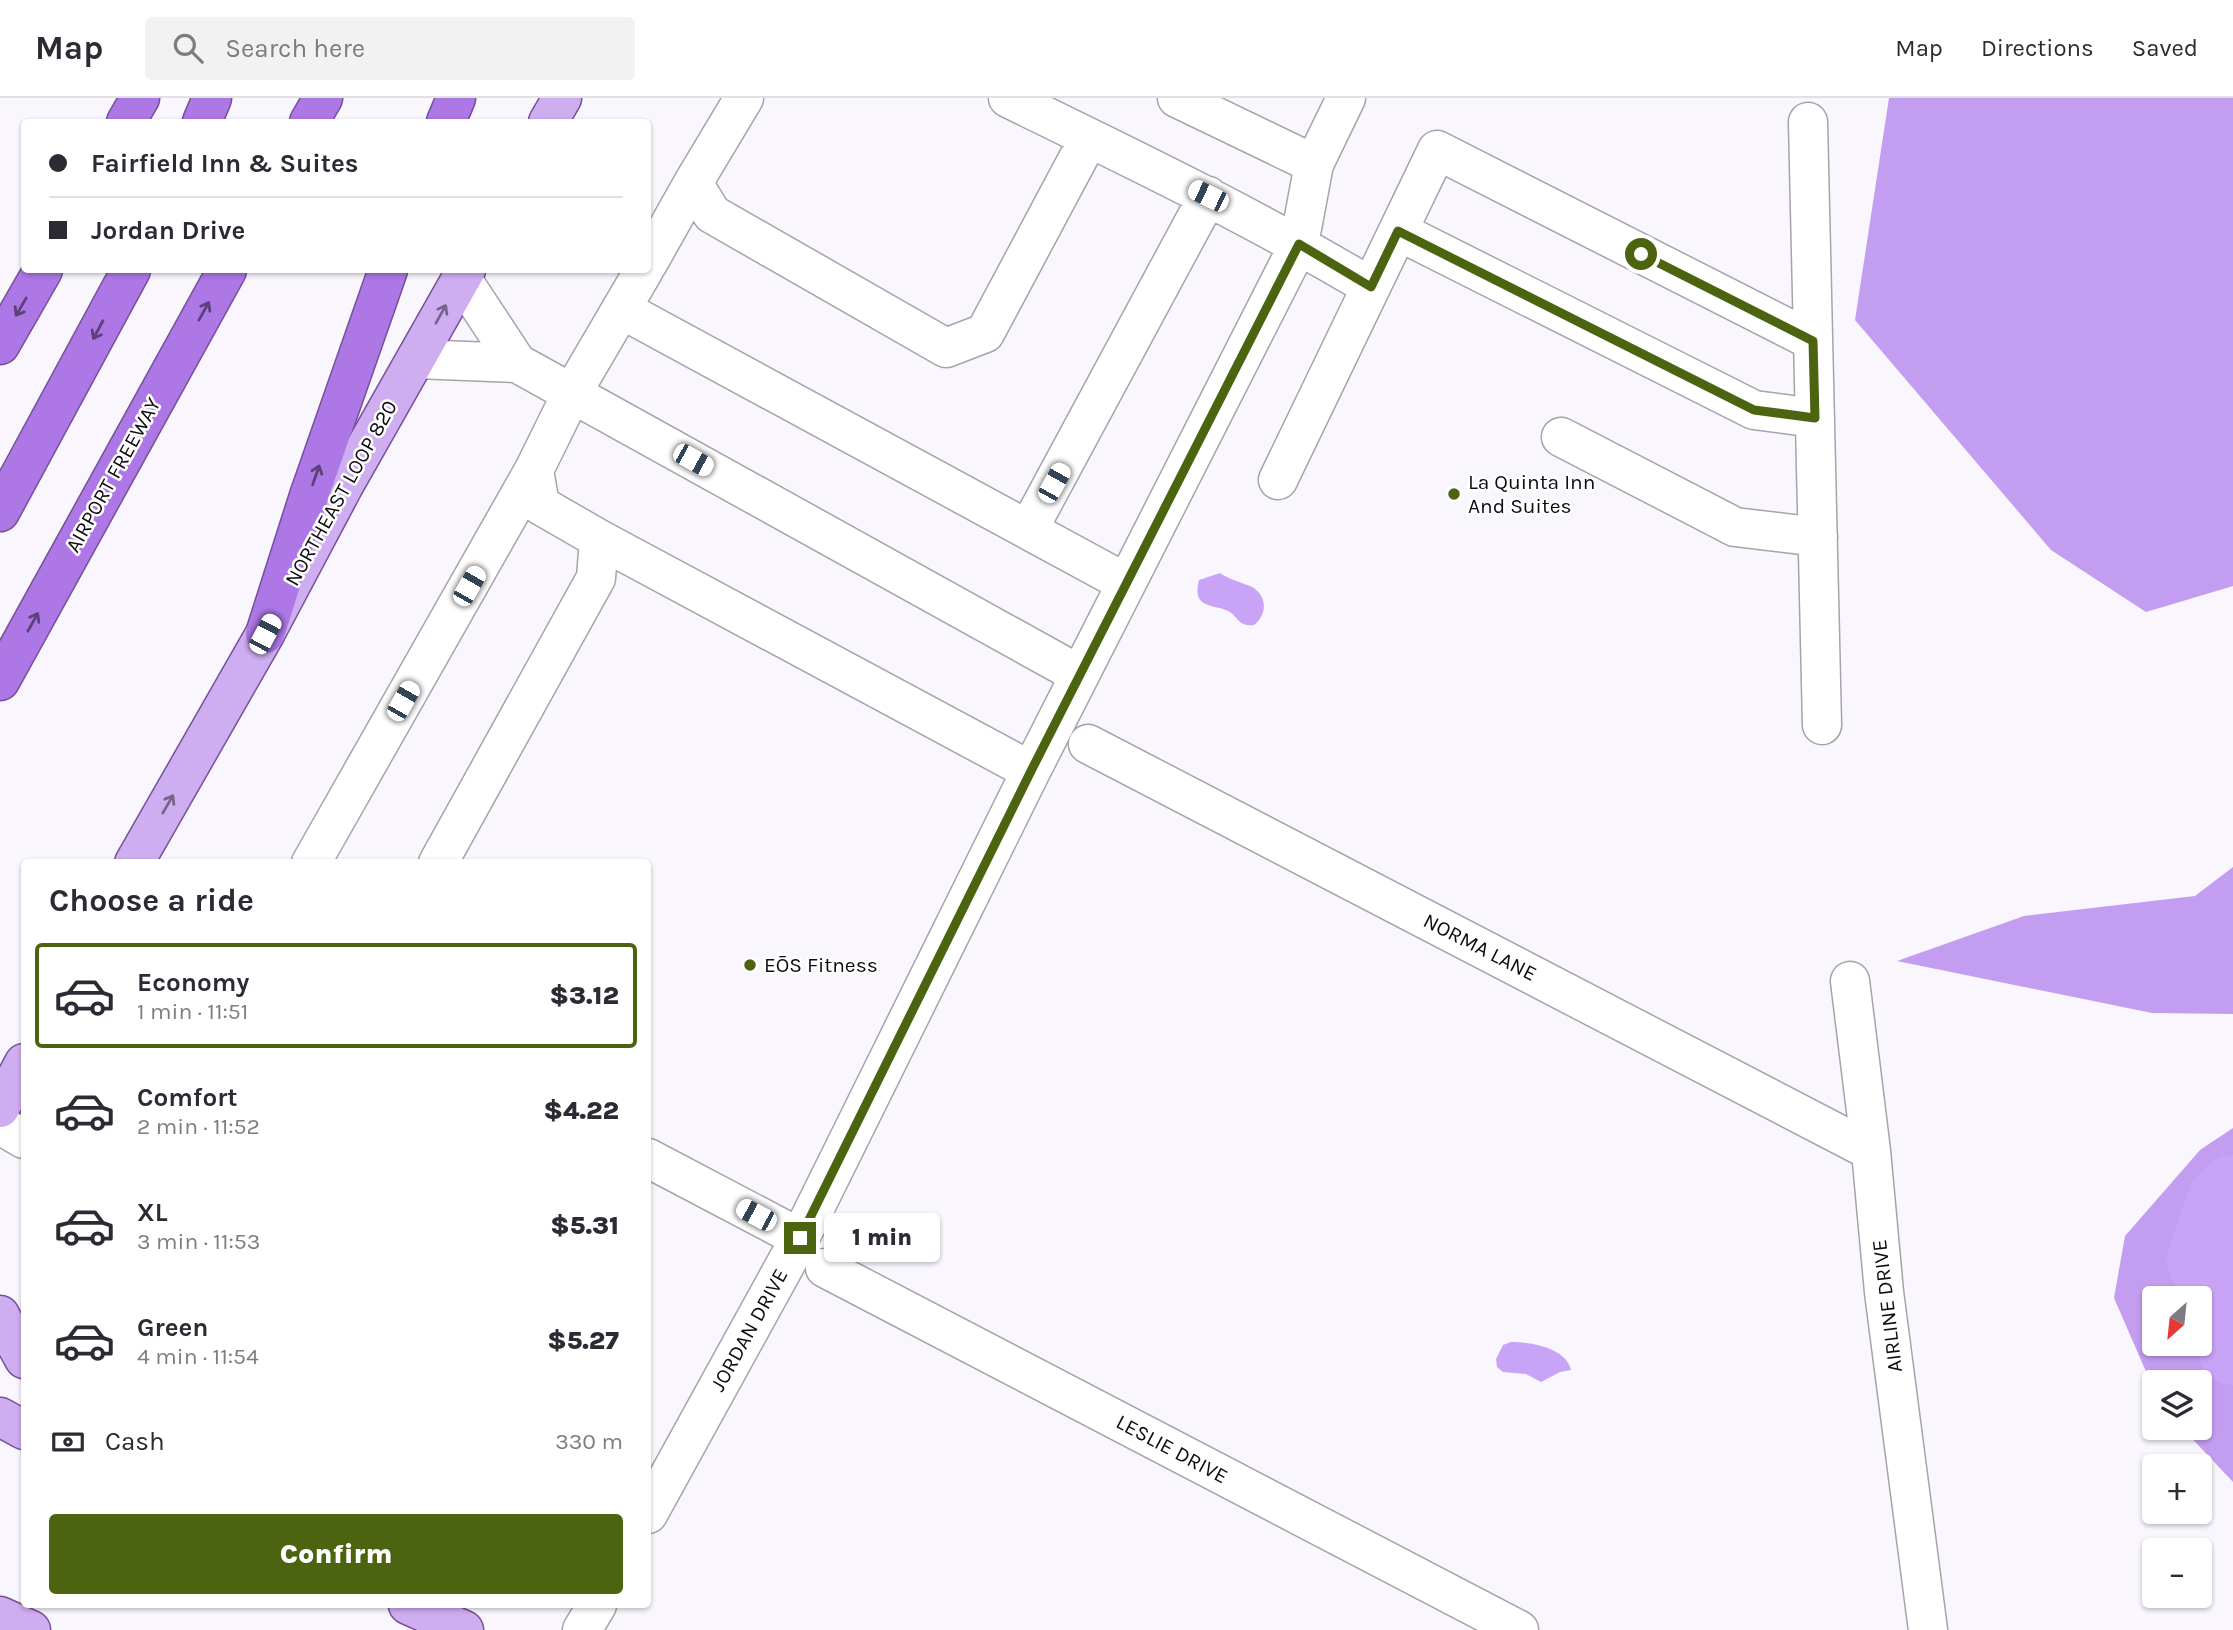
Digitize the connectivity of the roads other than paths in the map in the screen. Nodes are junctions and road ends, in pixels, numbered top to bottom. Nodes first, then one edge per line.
1 (140, 98) edge
2 (212, 98) edge
3 (323, 98) edge
4 (456, 98) edge
5 (562, 98) edge
6 (744, 98) edge
7 (1008, 98) edge
8 (1177, 98) edge
9 (1346, 98) edge
10 (128, 119) edge
11 (203, 119) edge
12 (311, 119) edge
13 (447, 119) edge
14 (550, 119) edge
15 (1808, 122) dead end
16 (1089, 138) junction
17 (1314, 164) junction
18 (693, 183) junction
19 (1208, 196) junction
20 (1398, 231) junction
21 (1299, 244) junction
22 (651, 258) edge
23 (41, 273) edge
24 (129, 273) edge
25 (225, 273) edge
26 (387, 273) edge
27 (642, 273) edge
28 (463, 274) edge
29 (1371, 287) junction
30 (621, 309) junction
31 (1813, 341) junction
32 (0, 345) edge
33 (415, 359) junction
34 (517, 363) junction
35 (572, 393) junction
36 (1815, 418) junction
37 (1561, 437) dead end
38 (534, 470) junction
39 (1278, 480) dead end
40 (0, 512) edge
41 (1028, 530) junction
42 (1818, 537) junction
43 (599, 539) junction
44 (1126, 583) junction
45 (265, 634) junction
46 (1080, 674) junction
47 (0, 681) edge
48 (1822, 725) dead end
49 (1088, 744) dead end
50 (1031, 771) junction
51 (136, 859) edge
52 (314, 859) edge
53 (440, 859) edge
54 (1850, 981) dead end
55 (21, 1069) edge
56 (0, 1108) edge
57 (0, 1125) edge
58 (21, 1137) edge
59 (1871, 1151) junction
60 (651, 1160) edge
61 (800, 1238) junction
62 (824, 1268) dead end
63 (0, 1315) edge
64 (21, 1354) edge
65 (0, 1417) edge
66 (21, 1428) edge
67 (651, 1509) edge
68 (415, 1608) edge
69 (0, 1616) edge
70 (30, 1630) edge
71 (464, 1630) edge
72 (1519, 1630) edge
73 (1928, 1630) edge

1 - 10 highway
2 - 11 highway
3 - 12 highway
4 - 13 highway
5 - 14 main road
6 - 18 street
7 - 16 street
8 - 17 street
9 - 17 street, JORDAN DRIVE
15 - 31 street
16 - 18 street
16 - 19 street
17 - 21 street, JORDAN DRIVE
18 - 22 street
19 - 21 street
19 - 41 street
20 - 29 street
20 - 31 street
20 - 36 street
21 - 29 street
21 - 44 street, JORDAN DRIVE
23 -> 32 highway
24 -> 40 highway
47 -> 25 highway, AIRPORT FREEWAY
45 -> 26 highway
27 - 30 street
33 -> 28 main road, NORTHEAST LOOP 820
28 - 34 street
29 - 39 street
30 - 35 street
30 - 41 street
31 - 36 street
33 - 34 street
33 - 45 main road, NORTHEAST LOOP 820
34 - 35 street
35 - 38 street
35 - 46 street
36 - 42 street
37 - 42 street
38 - 43 street
38 - 52 street
41 - 44 street
42 - 48 street
43 - 50 street
43 - 53 street
44 - 46 street, JORDAN DRIVE
51 -> 45 main road, NORTHEAST LOOP 820
46 - 50 street, JORDAN DRIVE
49 - 59 street, NORMA LANE
50 - 61 street, JORDAN DRIVE
54 - 59 street, AIRLINE DRIVE
55 - 56 main road
57 - 58 street
59 - 73 street, AIRLINE DRIVE
60 - 61 street
61 - 67 street, JORDAN DRIVE
62 - 72 street, LESLIE DRIVE
63 - 64 main road
65 - 66 main road
68 - 71 main road
69 - 70 main road

